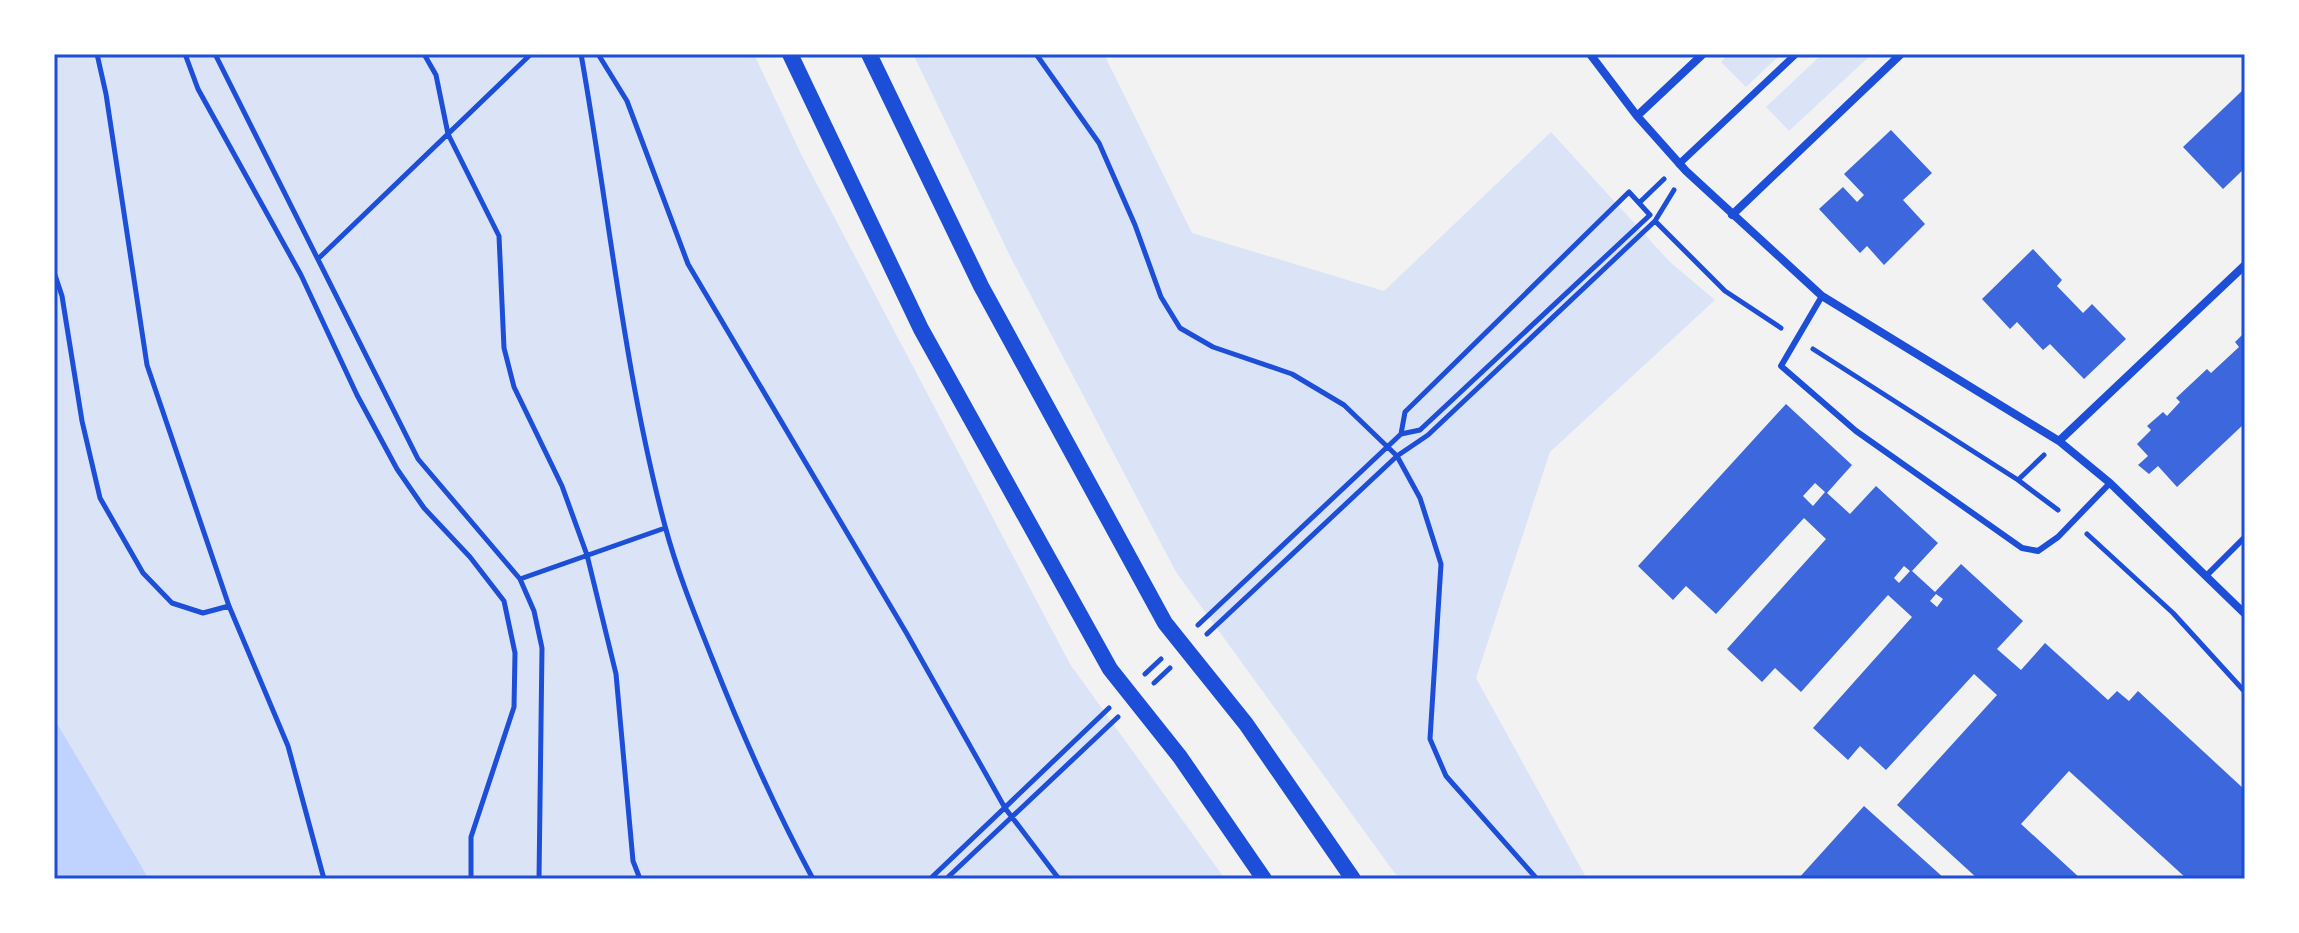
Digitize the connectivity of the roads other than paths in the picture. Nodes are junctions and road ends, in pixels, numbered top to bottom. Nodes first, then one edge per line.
1 (790, 54) edge
2 (869, 54) edge
3 (1590, 54) edge
4 (1703, 54) edge
5 (1796, 54) edge
6 (1901, 54) edge
7 (1637, 116) junction
8 (1682, 168) junction
9 (1732, 215) junction
10 (2245, 265) edge
11 (1822, 296) junction
12 (2059, 441) junction
13 (2110, 483) junction
14 (2245, 537) edge
15 (2207, 575) junction
16 (2245, 614) edge
17 (1264, 879) edge
18 (1353, 879) edge

1 - 17 main road
2 - 18 main road
3 - 7 street
4 - 7 street
5 - 8 street
6 - 9 street
7 - 8 street
8 - 9 street
9 - 11 street
10 - 12 street
11 - 12 street
11 - 13 lane
12 - 13 street
13 - 15 street
14 - 15 lane
15 - 16 street

